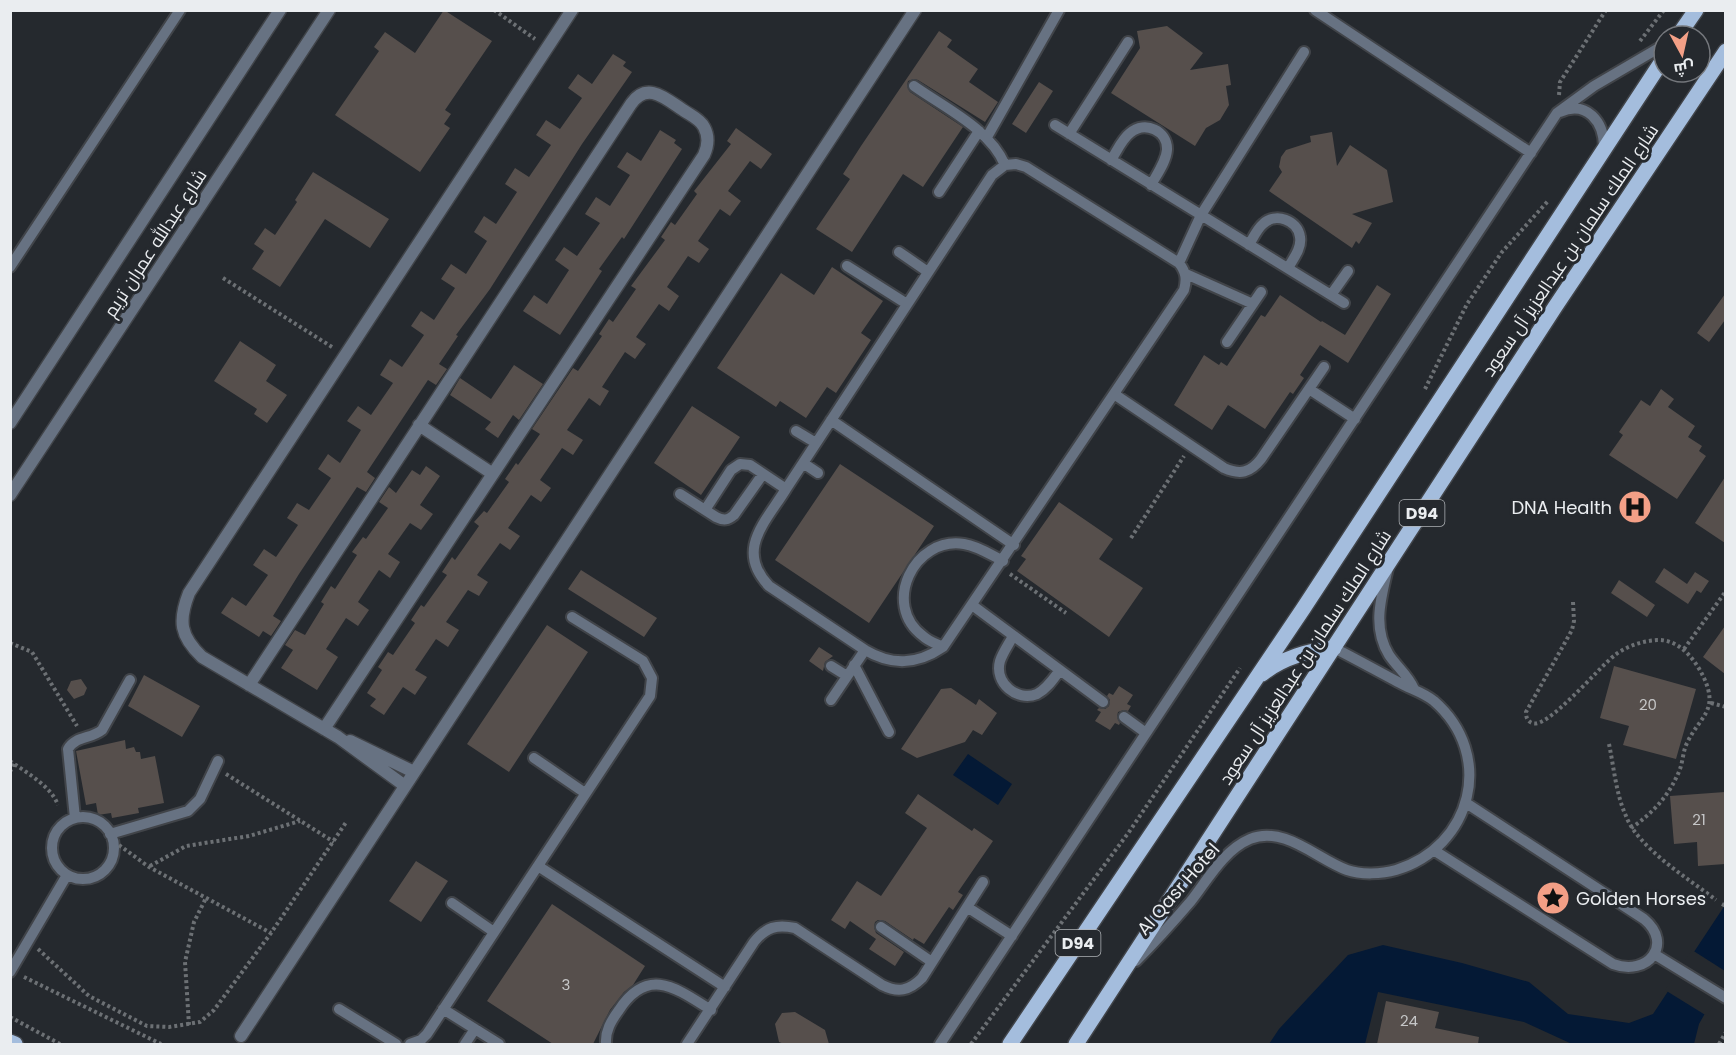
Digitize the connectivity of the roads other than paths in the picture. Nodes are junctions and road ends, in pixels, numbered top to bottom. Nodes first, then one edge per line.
1 (180, 10) edge
2 (280, 10) edge
3 (329, 10) edge
4 (572, 10) edge
5 (915, 10) edge
6 (1059, 10) edge
7 (1316, 10) edge
8 (1695, 11) edge
9 (1686, 24) edge
10 (1128, 42) dead end
11 (1725, 51) edge
12 (1304, 52) dead end
13 (1652, 52) edge
14 (1652, 76) edge
15 (914, 86) dead end
16 (1557, 113) junction
17 (1055, 125) dead end
18 (983, 134) junction
19 (1069, 134) junction
20 (1604, 147) junction
21 (1531, 153) junction
22 (1111, 160) junction
23 (1005, 165) junction
24 (1151, 185) junction
25 (939, 192) dead end
26 (1201, 215) junction
27 (1250, 245) junction
28 (899, 252) dead end
29 (1179, 263) junction
30 (847, 266) dead end
31 (10, 267) edge
32 (1288, 268) junction
33 (1348, 271) dead end
34 (928, 272) junction
35 (1186, 274) junction
36 (1261, 292) dead end
37 (1331, 295) junction
38 (1344, 303) dead end
39 (907, 304) junction
40 (1252, 304) junction
41 (1227, 342) dead end
42 (1324, 367) dead end
43 (1309, 389) junction
44 (1114, 394) junction
45 (1354, 418) junction
46 (831, 420) junction
47 (10, 423) edge
48 (419, 425) junction
49 (796, 431) dead end
50 (816, 443) junction
51 (803, 463) junction
52 (818, 473) dead end
53 (493, 474) junction
54 (763, 474) junction
55 (786, 489) junction
56 (680, 494) dead end
57 (10, 495) edge
58 (705, 510) junction
59 (1014, 545) junction
60 (1390, 562) junction
61 (1001, 564) junction
62 (972, 605) junction
63 (572, 617) dead end
64 (1013, 636) junction
65 (944, 647) junction
66 (1334, 648) junction
67 (865, 650) junction
68 (854, 665) junction
69 (831, 666) dead end
70 (1060, 670) junction
71 (847, 676) junction
72 (130, 680) dead end
73 (1250, 684) junction
74 (249, 685) junction
75 (1414, 689) junction
76 (831, 700) dead end
77 (1103, 702) dead end
78 (1124, 717) dead end
79 (324, 729) junction
80 (889, 732) dead end
81 (1146, 733) junction
82 (338, 737) junction
83 (534, 759) dead end
84 (217, 764) road end
85 (414, 772) junction
86 (405, 786) junction
87 (585, 794) junction
88 (1466, 803) junction
89 (75, 818) junction
90 (112, 837) junction
91 (1435, 851) junction
92 (538, 866) junction
93 (67, 875) junction
94 (983, 882) dead end
95 (452, 903) dead end
96 (967, 907) junction
97 (881, 927) dead end
98 (494, 932) junction
99 (1012, 936) junction
100 (1654, 954) junction
101 (932, 962) junction
102 (10, 972) edge
103 (1121, 976) junction
104 (725, 987) junction
105 (1725, 998) edge
106 (339, 1009) dead end
107 (443, 1009) junction
108 (711, 1010) junction
109 (475, 1029) junction
110 (241, 1036) dead end
111 (396, 1044) edge
112 (414, 1044) edge
113 (465, 1044) edge
114 (500, 1044) edge
115 (606, 1044) edge
116 (687, 1044) edge
117 (940, 1044) edge
118 (1010, 1044) edge
119 (1076, 1044) edge

1 - 31 lane
2 - 47 street, شارع عبدالله عمران تريم
3 - 57 street, شارع عبدالله عمران تريم
4 - 74 street
5 - 85 street
6 - 18 lane
7 - 21 lane
8 - 9 main road
10 - 19 lane
11 - 60 main road, شارع الملك سلمان بن عبدالعزيز آل سعود / D94
12 - 26 lane
13 - 16 lane
14 - 20 main road, شارع الملك سلمان بن عبدالعزيز آل سعود / D94
15 - 18 lane
16 - 20 lane
16 - 21 lane
17 - 19 lane
18 - 23 lane
18 - 25 lane
19 - 22 lane
20 - 73 main road, شارع الملك سلمان بن عبدالعزيز آل سعود / D94
21 - 45 lane
22 - 24 lane
22 - 24 lane
23 - 29 lane
23 - 34 lane
24 - 26 lane
26 - 27 lane
26 - 29 lane
27 - 32 lane
27 - 32 lane
28 - 34 lane
29 - 35 lane
30 - 39 lane
32 - 37 lane
33 - 37 lane
34 - 39 lane
35 - 40 lane
35 - 44 lane
36 - 40 lane
37 - 38 lane
39 - 46 lane
40 - 41 lane
42 - 43 lane
43 - 44 lane
43 - 45 lane
44 - 59 lane
45 - 81 lane
46 - 50 lane
46 - 59 lane
48 - 53 street
48 - 53 street
48 - 74 street
49 - 50 lane
50 - 51 lane
51 - 52 lane
51 - 55 lane
53 - 79 street
54 - 55 lane
54 - 58 lane
54 - 58 lane
55 - 67 lane
56 - 58 lane
59 - 61 lane
60 - 66 main road, شارع الملك سلمان بن عبدالعزيز آل سعود / D94
60 - 75 lane, Al Qasr Hotel
61 - 62 lane
61 - 65 lane
62 - 64 lane
62 - 65 lane
63 - 87 lane
64 - 70 lane
64 - 70 lane
65 - 67 lane
66 - 73 main road
66 - 75 lane, Al Qasr Hotel
66 - 103 main road, شارع الملك سلمان بن عبدالعزيز آل سعود / D94
67 - 68 lane
68 - 71 lane
68 - 80 lane
69 - 71 lane
70 - 77 lane
71 - 76 lane
72 - 89 lane
73 - 118 main road, شارع الملك سلمان بن عبدالعزيز آل سعود / D94
74 - 79 street
75 - 88 lane, Al Qasr Hotel
78 - 81 lane
79 - 82 street
81 - 99 lane
82 - 85 street
82 - 86 street
83 - 87 lane
84 - 90 lane
85 - 86 street
86 - 110 street
87 - 92 lane
88 - 91 lane, Al Qasr Hotel
88 - 100 lane
89 - 90 lane
89 - 93 lane
90 - 93 lane
91 - 100 lane
91 - 103 lane, Al Qasr Hotel
92 - 98 lane
92 - 104 lane
93 - 102 lane
94 - 96 lane
95 - 98 lane
96 - 99 lane
96 - 101 lane
97 - 101 lane
98 - 107 lane
99 - 117 lane
100 - 105 lane
101 - 104 lane
103 - 119 main road, شارع الملك سلمان بن عبدالعزيز آل سعود / D94
104 - 108 lane
106 - 111 lane
107 - 109 lane
107 - 112 lane
108 - 115 lane
108 - 116 lane
109 - 113 lane
109 - 114 lane

